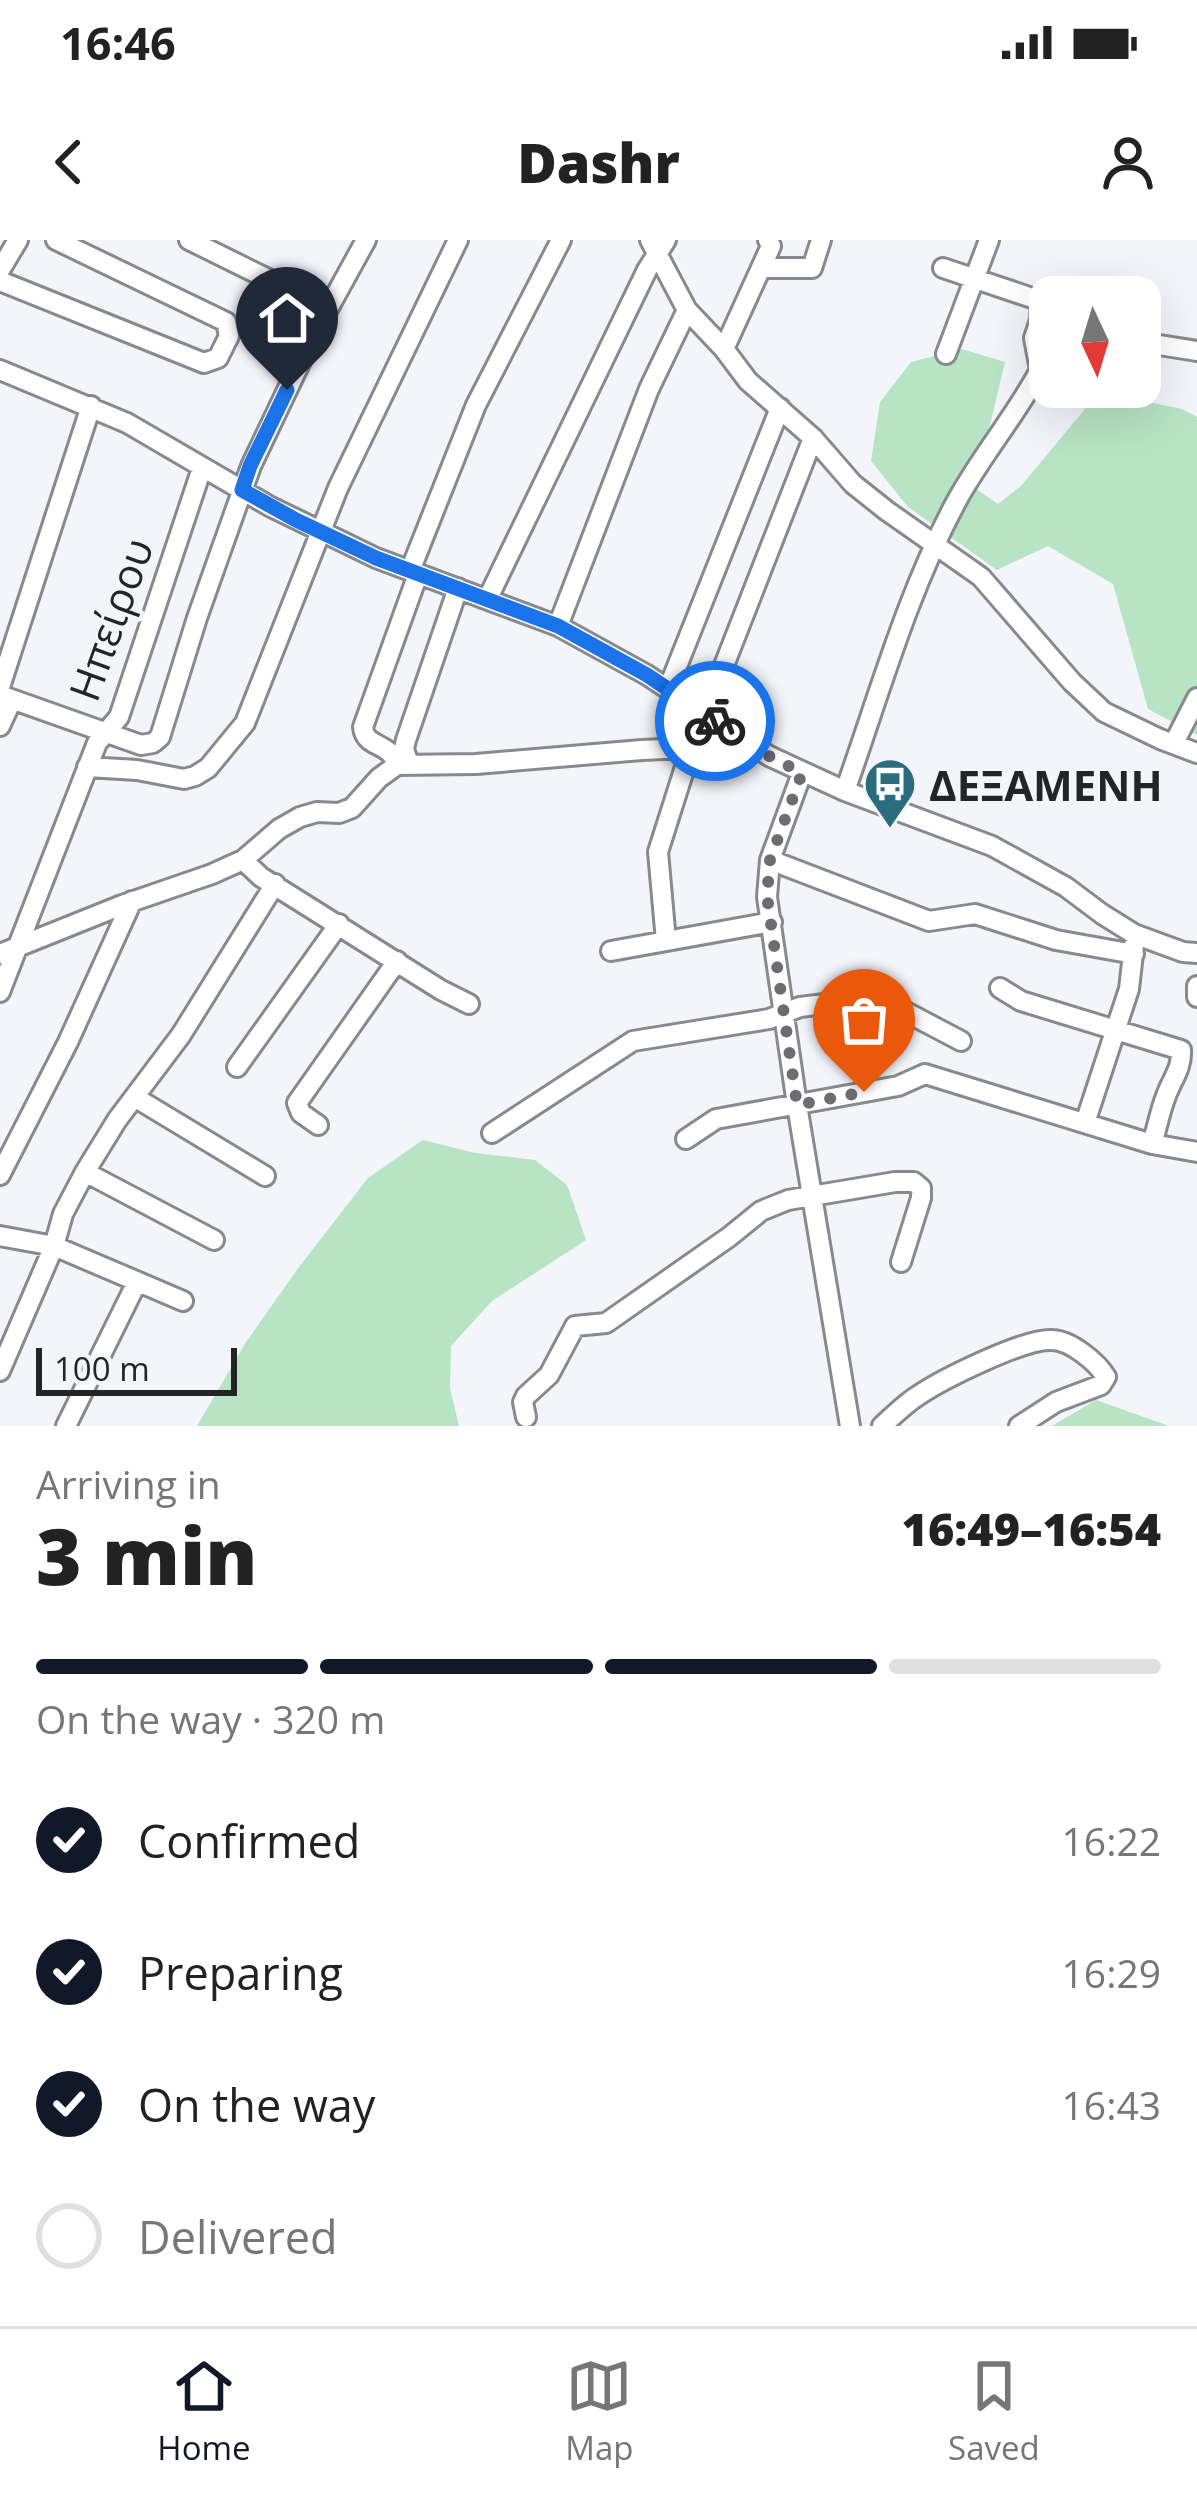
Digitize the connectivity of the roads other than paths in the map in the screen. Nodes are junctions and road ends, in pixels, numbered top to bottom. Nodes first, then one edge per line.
1 (18, 240) edge
2 (56, 240) edge
3 (189, 240) edge
4 (367, 240) edge
5 (458, 240) edge
6 (561, 240) edge
7 (768, 240) edge
8 (821, 240) edge
9 (989, 240) edge
10 (658, 245) edge
11 (764, 268) junction
12 (943, 268) dead end
13 (0, 270) edge
14 (975, 280) junction
15 (0, 281) edge
16 (1029, 297) edge
17 (327, 308) junction
18 (687, 310) junction
19 (1161, 345) edge
20 (724, 349) junction
21 (1197, 351) edge
22 (946, 354) dead end
23 (0, 370) edge
24 (1029, 387) edge
25 (91, 406) junction
26 (780, 409) junction
27 (813, 437) junction
28 (202, 468) junction
29 (242, 490) junction
30 (320, 532) junction
31 (935, 544) junction
32 (414, 573) junction
33 (710, 583) junction
34 (458, 588) junction
35 (488, 598) junction
36 (749, 598) junction
37 (558, 626) junction
38 (668, 689) junction
39 (4, 694) edge
40 (1197, 698) edge
41 (705, 714) junction
42 (0, 726) edge
43 (105, 732) junction
44 (1174, 743) junction
45 (750, 745) junction
46 (692, 748) junction
47 (1197, 753) edge
48 (403, 765) junction
49 (87, 766) junction
50 (802, 773) junction
51 (845, 791) junction
52 (243, 860) junction
53 (770, 860) junction
54 (275, 884) junction
55 (132, 902) junction
56 (772, 922) junction
57 (339, 924) junction
58 (666, 941) junction
59 (1134, 944) junction
60 (611, 950) dead end
61 (9, 951) edge
62 (1197, 953) edge
63 (397, 961) junction
64 (1197, 986) edge
65 (1000, 988) dead end
66 (0, 992) edge
67 (1197, 997) edge
68 (469, 1004) dead end
69 (784, 1013) junction
70 (1117, 1029) junction
71 (961, 1041) dead end
72 (237, 1067) dead end
73 (1187, 1077) edge
74 (136, 1098) junction
75 (797, 1105) junction
76 (1085, 1123) junction
77 (318, 1125) dead end
78 (492, 1133) dead end
79 (686, 1139) dead end
80 (1152, 1144) junction
81 (1197, 1152) edge
82 (85, 1172) junction
83 (0, 1174) edge
84 (265, 1176) dead end
85 (813, 1196) junction
86 (0, 1236) edge
87 (214, 1240) dead end
88 (54, 1246) junction
89 (901, 1262) dead end
90 (137, 1282) junction
91 (183, 1301) dead end
92 (0, 1371) edge
93 (526, 1417) dead end
94 (66, 1426) edge
95 (850, 1426) edge
96 (882, 1426) edge
97 (1019, 1426) edge

1 - 13 street
2 - 15 street
3 - 17 street
4 - 17 street
5 - 30 street
6 - 32 street
7 - 11 street
8 - 11 street
9 - 14 street
10 - 18 street
10 - 35 street
11 - 20 street
12 - 14 street
14 - 16 street
14 - 22 street
17 - 29 street
18 - 20 street
18 - 37 street
19 - 21 street
20 - 26 street
23 - 25 street
24 - 31 street
25 - 28 street
25 - 39 street
26 - 27 street
26 - 33 street
27 - 31 street
27 - 36 street
28 - 29 street
28 - 43 street, Ηπείρου
29 - 30 street
29 - 43 street
30 - 32 street
30 - 49 street
31 - 44 street
31 - 51 street
32 - 34 street
32 - 48 street
33 - 36 street
33 - 38 street
34 - 35 street
34 - 48 street
35 - 37 street
36 - 41 street
37 - 38 street
38 - 41 street
39 - 42 street
39 - 43 street
40 - 44 street
41 - 45 street
43 - 49 street, Ηπείρου
44 - 47 street
45 - 46 street
45 - 50 street
46 - 48 street
46 - 58 street
48 - 52 street
49 - 61 street, Ηπείρου
50 - 51 street
50 - 53 street
51 - 59 street
52 - 54 street
52 - 55 street
53 - 56 street
53 - 59 street
54 - 57 street
54 - 74 street
55 - 61 street
55 - 83 street
56 - 58 street
56 - 69 street
57 - 63 street
57 - 72 street
58 - 60 street
59 - 62 street
59 - 70 street
61 - 66 street, Ηπείρου
63 - 68 street
63 - 77 street
64 - 67 street
65 - 70 street
69 - 71 street
69 - 75 street
69 - 78 street
70 - 73 street
70 - 76 street
73 - 80 street
74 - 82 street
74 - 84 street
75 - 76 street
75 - 79 street
75 - 85 street
76 - 80 street
80 - 81 street
82 - 87 street
82 - 88 street
85 - 89 street
85 - 93 street
85 - 95 street
86 - 88 street
88 - 90 street
88 - 92 street
90 - 91 street
90 - 94 street
96 - 97 street

